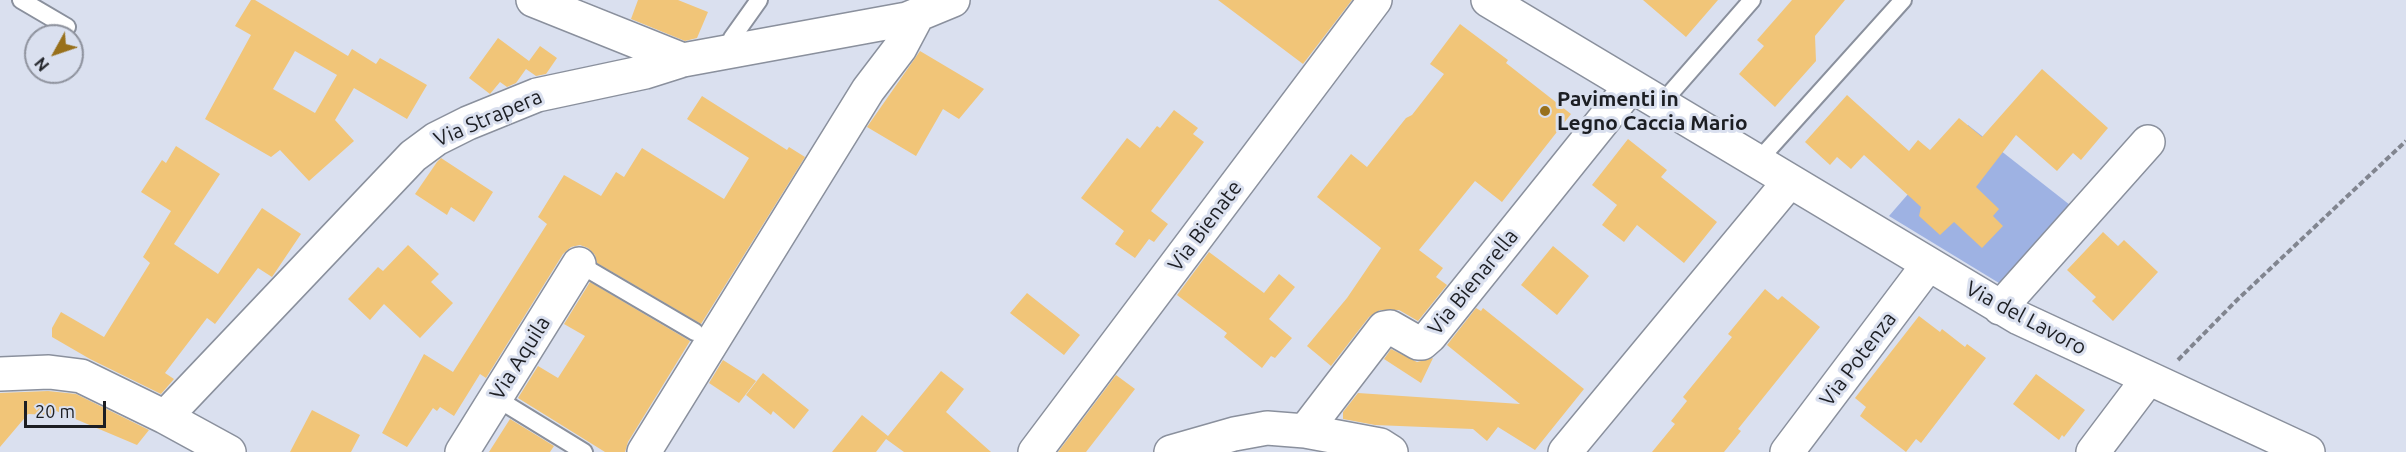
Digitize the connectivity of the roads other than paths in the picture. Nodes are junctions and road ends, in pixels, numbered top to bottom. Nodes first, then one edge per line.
1 (21, 0) edge
2 (533, 0) edge
3 (759, 0) edge
4 (953, 0) edge
5 (1375, 0) edge
6 (1488, 0) edge
7 (1752, 0) edge
8 (1903, 0) edge
9 (917, 16) junction
10 (62, 24) edge
11 (727, 52) junction
12 (683, 60) junction
13 (1631, 86) junction
14 (1661, 104) junction
15 (2148, 142) dead end
16 (1757, 162) junction
17 (1790, 182) junction
18 (579, 264) joint
19 (1928, 265) junction
20 (2000, 308) junction
21 (695, 332) dead end
22 (0, 374) edge
23 (2152, 380) junction
24 (495, 398) junction
25 (165, 417) junction
26 (1305, 431) junction
27 (1349, 446) edge
28 (229, 452) edge
29 (462, 452) edge
30 (584, 452) edge
31 (644, 452) edge
32 (1035, 452) edge
33 (1171, 452) edge
34 (1391, 452) edge
35 (1565, 452) edge
36 (1787, 452) edge
37 (2093, 452) edge
38 (2308, 452) edge

1 - 10 lane
2 - 12 street
3 - 11 lane
4 - 9 street, Via Strapera
5 - 32 street, Via Bienate
6 - 13 street, Via del Lavoro
7 - 14 lane
8 - 16 lane
9 - 11 street, Via Strapera
9 - 31 street
11 - 12 street, Via Strapera
12 - 25 street, Via Strapera
13 - 14 street, Via del Lavoro
13 - 26 street, Via Bienarella
14 - 16 street, Via del Lavoro
15 - 20 street
16 - 17 street, Via del Lavoro
17 - 19 street, Via del Lavoro
17 - 35 street
18 - 21 lane
18 - 24 street, Via Aquila
19 - 20 street, Via del Lavoro
19 - 36 street, Via Potenza
20 - 23 street, Via del Lavoro
22 - 25 street
23 - 37 street
23 - 38 street, Via del Lavoro
24 - 29 street, Via Aquila
24 - 30 lane
25 - 28 street
26 - 27 street
26 - 33 street
27 - 34 street

